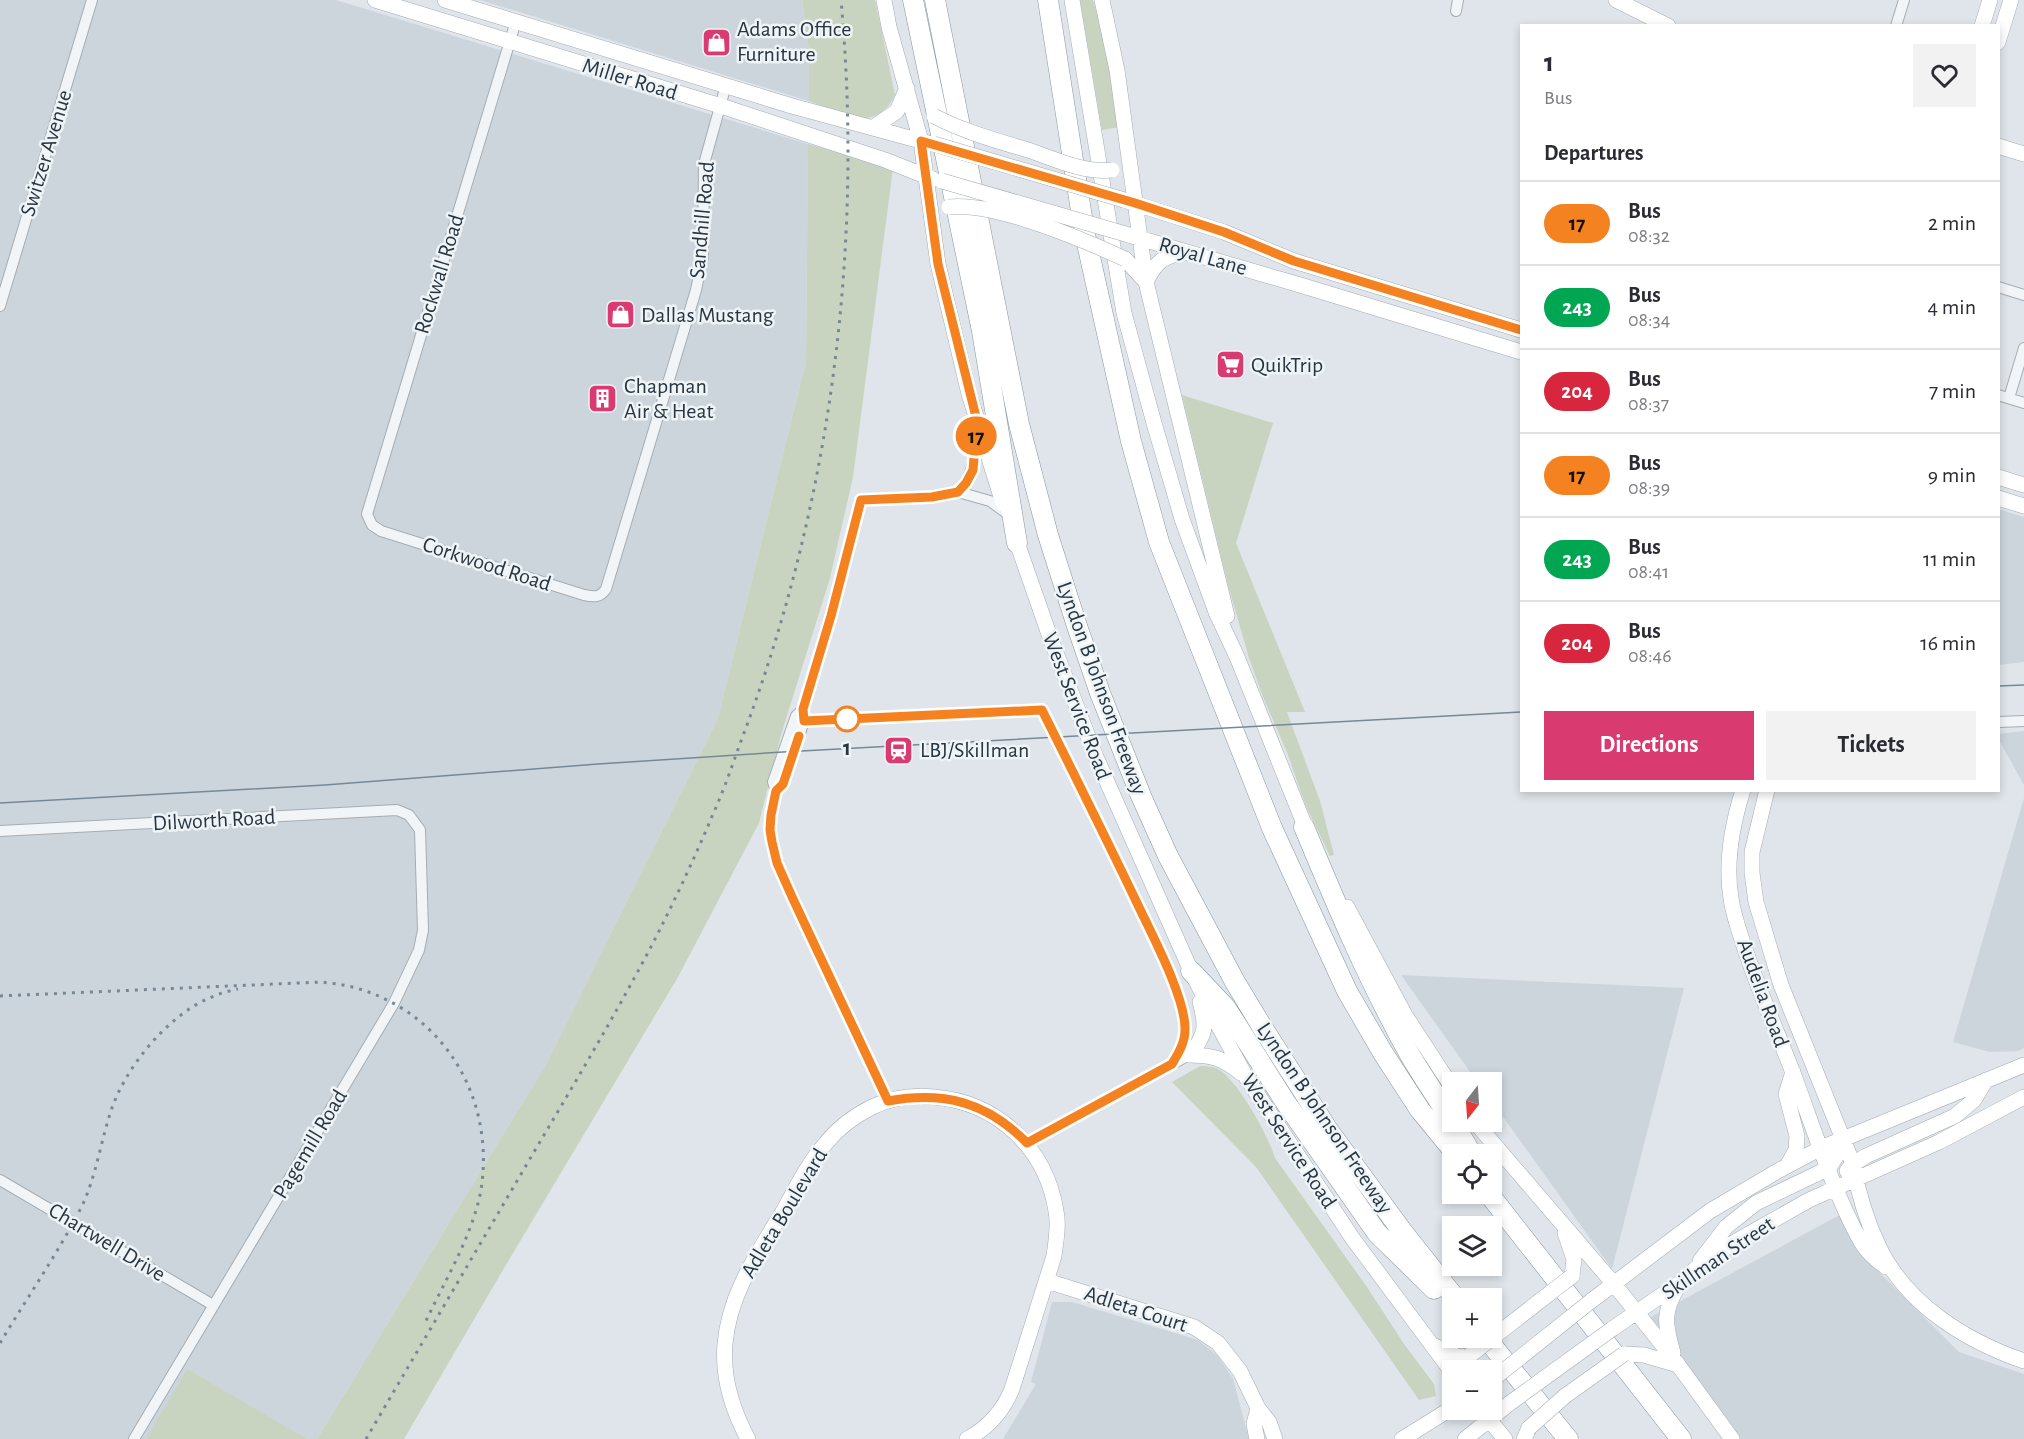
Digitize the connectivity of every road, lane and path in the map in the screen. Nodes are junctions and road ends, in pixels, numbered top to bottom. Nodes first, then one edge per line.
1 (92, 0) edge
2 (375, 0) edge
3 (445, 0) edge
4 (884, 0) edge
5 (913, 0) edge
6 (935, 0) edge
7 (1048, 0) edge
8 (1071, 0) edge
9 (1102, 0) edge
10 (1616, 0) edge
11 (1904, 0) edge
12 (1990, 0) edge
13 (2011, 0) edge
14 (516, 21) junction
15 (1664, 24) edge
16 (1897, 24) edge
17 (1983, 24) edge
18 (2000, 36) edge
19 (510, 42) junction
20 (726, 86) junction
21 (909, 94) junction
22 (721, 106) junction
23 (874, 128) junction
24 (927, 142) junction
25 (2000, 147) edge
26 (2024, 154) edge
27 (885, 160) joint
28 (1129, 160) junction
29 (925, 177) junction
30 (1129, 202) junction
31 (931, 221) junction
32 (1134, 236) junction
33 (1188, 253) junction
34 (1306, 264) junction
35 (1146, 282) junction
36 (1300, 285) junction
37 (2000, 288) edge
38 (2024, 295) edge
39 (0, 306) edge
40 (1520, 330) edge
41 (2024, 348) edge
42 (1520, 352) edge
43 (2003, 396) edge
44 (2024, 403) edge
45 (977, 421) junction
46 (2000, 478) edge
47 (2024, 484) edge
48 (958, 492) junction
49 (2000, 499) edge
50 (2024, 506) edge
51 (1006, 513) junction
52 (372, 525) joint
53 (1017, 543) junction
54 (603, 594) joint
55 (1237, 657) junction
56 (803, 709) junction
57 (2024, 721) edge
58 (2000, 722) edge
59 (776, 791) junction
60 (1742, 792) edge
61 (1767, 792) edge
62 (1304, 827) junction
63 (420, 830) joint
64 (0, 831) edge
65 (1191, 971) junction
66 (1189, 1055) junction
67 (2024, 1065) edge
68 (1442, 1072) edge
69 (1793, 1072) junction
70 (1246, 1077) junction
71 (1986, 1080) junction
72 (2024, 1097) edge
73 (888, 1101) junction
74 (1442, 1105) edge
75 (1484, 1132) edge
76 (1843, 1138) junction
77 (1027, 1143) junction
78 (1448, 1144) edge
79 (1821, 1148) junction
80 (1853, 1164) junction
81 (1787, 1166) junction
82 (1829, 1168) junction
83 (1856, 1179) junction
84 (0, 1180) edge
85 (1837, 1189) junction
86 (1497, 1204) edge
87 (1561, 1222) junction
88 (1694, 1270) junction
89 (1896, 1274) junction
90 (1047, 1281) junction
91 (1682, 1282) junction
92 (1614, 1284) junction
93 (1446, 1288) edge
94 (1442, 1296) edge
95 (213, 1305) junction
96 (1636, 1312) junction
97 (1430, 1343) junction
98 (1494, 1348) edge
99 (1443, 1360) edge
100 (2024, 1361) edge
101 (1677, 1363) junction
102 (1502, 1371) edge
103 (1502, 1407) edge
104 (1258, 1408) junction
105 (1442, 1416) edge
106 (1481, 1420) edge
107 (1489, 1420) edge
108 (1422, 1432) edge
109 (1526, 1434) edge
110 (134, 1439) edge
111 (748, 1439) edge
112 (966, 1439) edge
113 (1257, 1439) edge
114 (1275, 1439) edge
115 (1402, 1439) edge
116 (1465, 1439) edge
117 (1505, 1439) edge
118 (1568, 1439) edge
119 (1681, 1439) edge
120 (1732, 1439) edge

1 - 39 street, Switzer Avenue
2 - 19 main road, Miller Road
3 - 14 main road, Miller Road
4 - 21 main road, West Service Road
5 - 53 highway
6 - 93 highway, Lyndon B Johnson Freeway
7 - 78 highway
8 - 55 main road
9 - 28 main road
10 - 15 main road
11 - 16 street
12 - 17 main road
13 - 18 main road
14 - 19 street, Rockwall Road
14 - 20 main road, Miller Road
19 - 22 main road, Miller Road
19 - 52 street, Rockwall Road
20 - 22 street, Sandhill Road
20 - 23 main road, Miller Road
21 - 23 main road
21 - 24 main road, West Service Road
21 - 28 main road, bridge
22 - 27 main road, Miller Road
22 - 54 street, Sandhill Road
23 - 24 main road, Miller Road
24 - 29 main road, West Service Road
24 - 30 main road, Royal Lane, bridge
25 - 26 main road
27 - 29 main road, Royal Lane
28 - 30 main road
29 - 31 main road, West Service Road
29 - 32 main road, Royal Lane, bridge
30 - 32 main road
30 - 34 main road, Royal Lane
31 - 35 main road, bridge
31 - 45 main road, West Service Road
32 - 33 main road, Royal Lane
32 - 35 main road
33 - 35 main road
33 - 36 main road, Royal Lane
34 - 36 main road
34 - 40 main road, Royal Lane
35 - 55 main road
36 - 42 main road, Royal Lane
37 - 38 street
41 - 43 street
43 - 44 street
45 - 48 street
45 - 51 main road, West Service Road
46 - 47 main road
48 - 51 street
48 - 56 street
49 - 50 main road
51 - 53 main road, West Service Road
52 - 54 street, Corkwood Road
53 - 65 main road, West Service Road
55 - 62 main road
56 - 59 street
56 - 59 street
57 - 58 street
59 - 73 street
60 - 69 main road, Audelia Road
61 - 76 main road, Audelia Road
62 - 68 main road
62 - 74 highway
63 - 64 street, Dilworth Road
63 - 95 street, Pagemill Road
65 - 66 main road
65 - 70 main road, West Service Road
65 - 94 highway
66 - 70 main road
66 - 77 street
67 - 71 main road, Skillman Street
69 - 79 main road, Audelia Road
69 - 81 main road
70 - 97 main road, West Service Road
71 - 76 main road, Skillman Street
71 - 80 main road
72 - 83 main road, Skillman Street
73 - 77 main road, Adleta Boulevard
73 - 111 main road, Adleta Boulevard
75 - 87 main road
76 - 79 main road, Skillman Street
76 - 80 main road, Audelia Road
76 - 82 main road
77 - 90 main road, Adleta Boulevard
79 - 81 main road, Skillman Street
79 - 82 main road, Audelia Road
80 - 83 main road, Audelia Road
80 - 85 main road
81 - 92 main road, Skillman Street
82 - 85 main road, Audelia Road
82 - 88 main road
83 - 85 main road, Skillman Street
83 - 89 main road, Audelia Road
84 - 95 street, Chartwell Drive
85 - 88 main road, Skillman Street
85 - 89 main road, Audelia Road
86 - 119 highway
87 - 92 main road
87 - 97 main road, bridge
88 - 91 main road, Skillman Street
89 - 100 main road
90 - 104 main road, Adleta Court
90 - 112 main road, Adleta Boulevard
91 - 96 main road, Skillman Street
91 - 101 main road
92 - 96 main road
92 - 102 main road, Skillman Street, bridge
95 - 110 street, Pagemill Road
96 - 101 main road
96 - 103 main road, Skillman Street, bridge
97 - 99 main road, West Service Road
98 - 118 highway
101 - 109 main road, bridge
101 - 120 main road
104 - 113 main road, Adleta Court
104 - 114 main road, Adleta Court
105 - 108 main road
106 - 116 main road, Skillman Street
107 - 117 main road
108 - 115 main road

